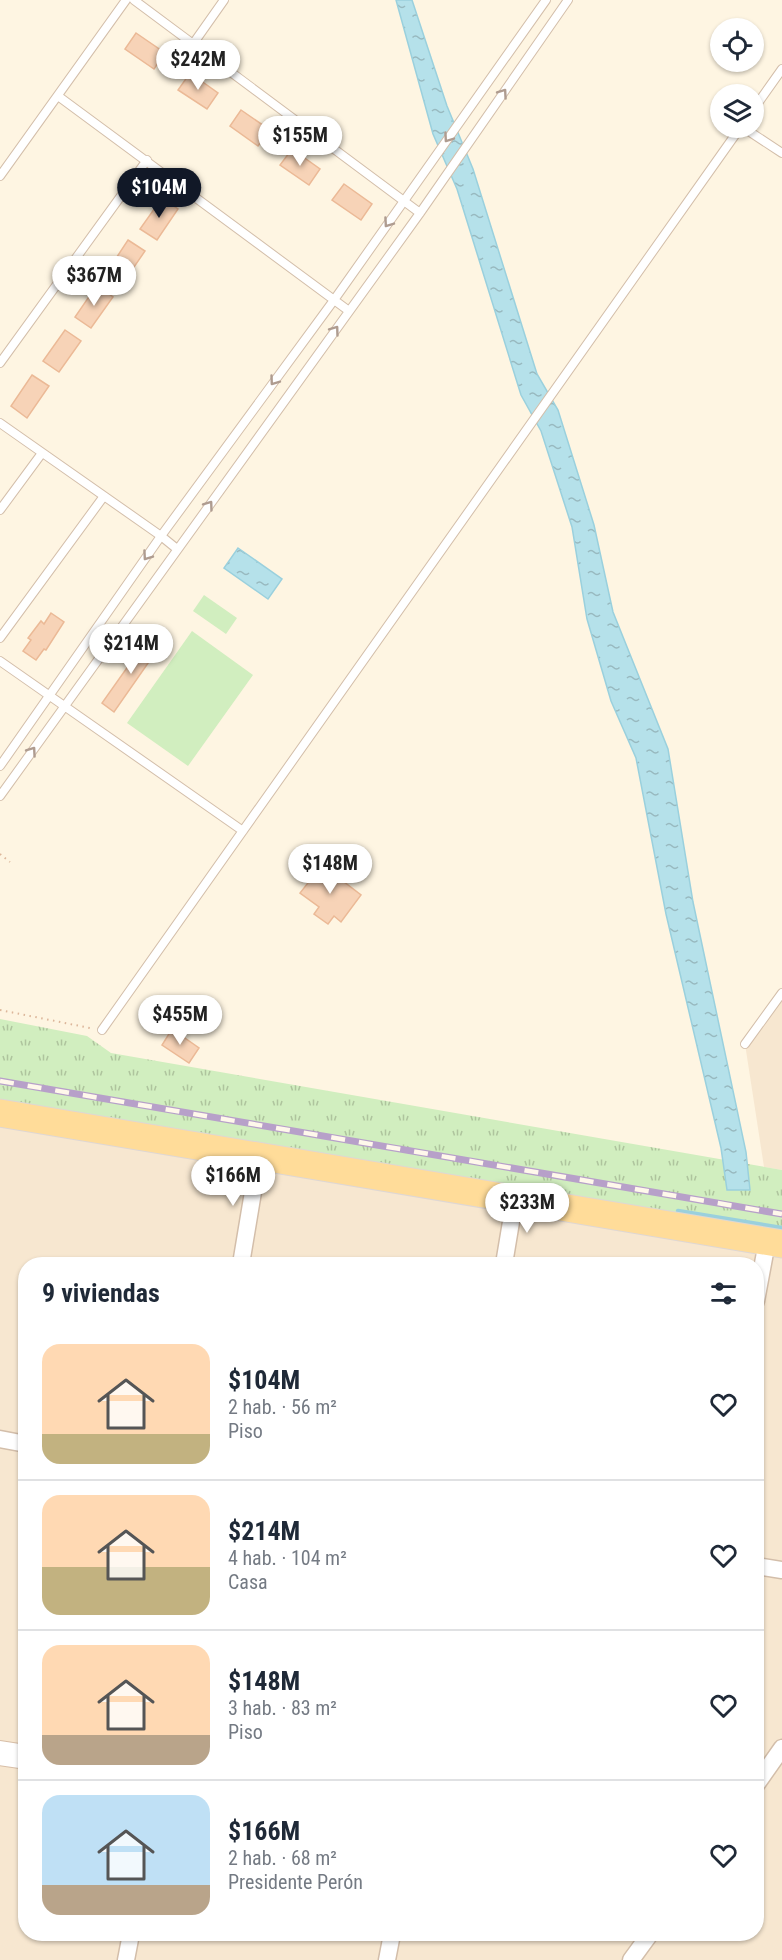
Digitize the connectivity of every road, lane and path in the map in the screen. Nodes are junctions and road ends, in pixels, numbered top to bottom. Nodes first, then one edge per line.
1 (126, 0) edge
2 (134, 0) edge
3 (224, 0) edge
4 (546, 0) edge
5 (568, 0) edge
6 (193, 44) junction
7 (782, 69) edge
8 (764, 94) edge
9 (58, 96) junction
10 (735, 138) edge
11 (758, 138) edge
12 (782, 153) edge
13 (147, 160) junction
14 (0, 176) edge
15 (403, 202) junction
16 (420, 213) junction
17 (334, 300) junction
18 (349, 311) junction
19 (0, 363) edge
20 (0, 423) edge
21 (42, 453) junction
22 (104, 496) junction
23 (0, 510) edge
24 (161, 536) junction
25 (177, 549) junction
26 (0, 638) edge
27 (0, 660) edge
28 (50, 695) junction
29 (64, 706) junction
30 (0, 766) edge
31 (0, 795) edge
32 (243, 831) junction
33 (0, 854) edge
34 (10, 862) dead end
35 (782, 993) edge
36 (0, 1010) edge
37 (102, 1030) joint
38 (745, 1044) dead end
39 (0, 1113) edge
40 (259, 1156) junction
41 (515, 1198) junction
42 (774, 1243) edge
43 (242, 1257) edge
44 (505, 1257) edge
45 (764, 1275) edge
46 (0, 1439) edge
47 (18, 1442) edge
48 (764, 1567) edge
49 (782, 1570) edge
50 (0, 1753) edge
51 (18, 1756) edge
52 (779, 1757) edge
53 (764, 1775) edge
54 (130, 1941) edge
55 (391, 1941) edge
56 (643, 1941) edge
57 (126, 1960) edge
58 (387, 1960) edge
59 (631, 1960) edge

1 - 9 lane
2 - 6 lane
3 - 6 lane
4 -> 15 lane
16 -> 5 lane
6 - 15 lane
7 - 8 lane
9 - 13 lane
9 - 14 lane
10 - 32 lane
11 - 12 lane
13 - 17 lane
13 - 19 lane
15 - 16 lane
15 -> 17 lane
16 - 18 lane
17 - 18 lane
17 -> 24 lane
25 -> 18 lane
20 - 21 lane
21 - 22 lane
21 - 23 lane
22 - 24 lane
22 - 26 lane
24 - 25 lane
24 -> 28 lane
25 - 29 lane
27 - 28 lane
28 - 29 lane
28 - 30 lane
31 -> 29 lane
29 - 32 lane
32 - 37 lane
33 - 34 path
35 - 38 lane
36 - 37 path
39 - 40 main road
40 - 41 main road
40 - 43 street
41 - 42 main road
41 - 44 street
42 - 45 street
46 - 47 street
48 - 49 street
50 - 51 street
52 - 53 street
54 - 57 street
55 - 58 street
56 - 59 street

